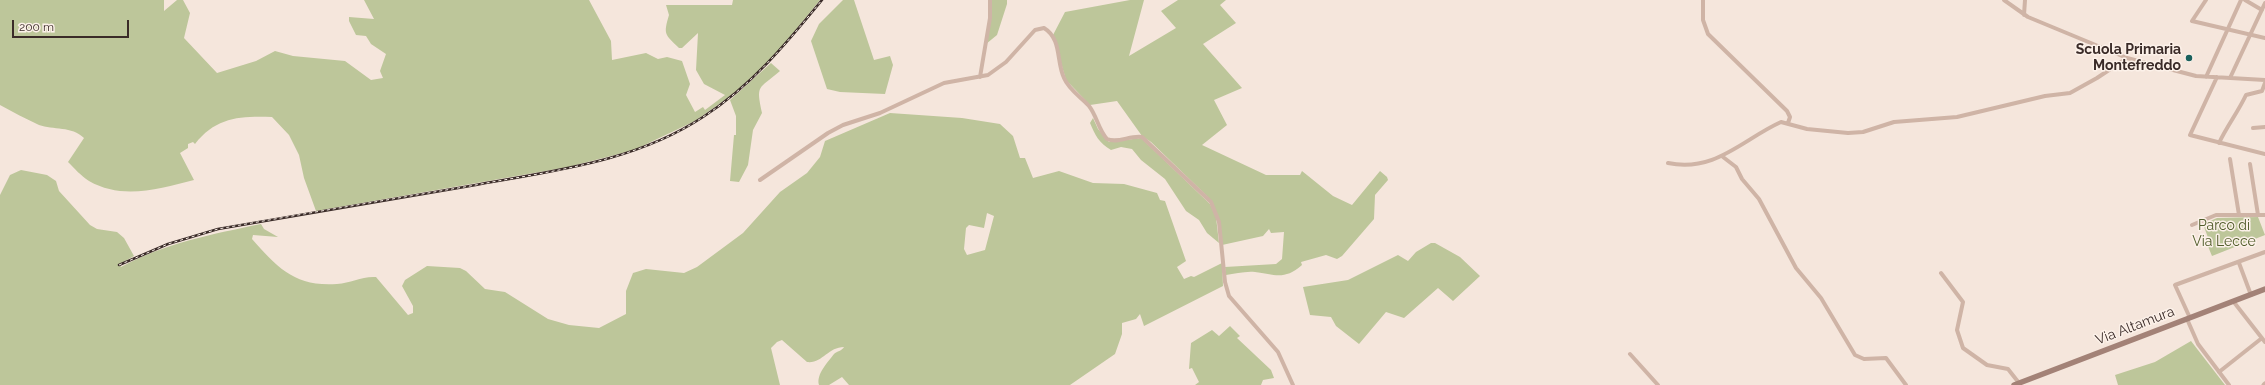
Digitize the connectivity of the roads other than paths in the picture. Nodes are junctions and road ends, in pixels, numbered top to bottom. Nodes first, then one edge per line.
1 (990, 0) edge
2 (1703, 0) edge
3 (2004, 0) edge
4 (2025, 0) edge
5 (2204, 0) edge
6 (2241, 0) edge
7 (2245, 0) edge
8 (2265, 3) edge
9 (2262, 10) junction
10 (2024, 15) junction
11 (2227, 31) junction
12 (2250, 35) junction
13 (2265, 38) edge
14 (2127, 58) junction
15 (980, 77) junction
16 (2206, 77) junction
17 (2217, 78) junction
18 (2230, 78) junction
19 (2265, 81) edge
20 (1788, 123) junction
21 (2265, 127) edge
22 (2253, 128) dead end
23 (2219, 143) junction
24 (2265, 154) edge
25 (1723, 157) junction
26 (2230, 159) dead end
27 (1668, 163) dead end
28 (2250, 164) dead end
29 (760, 180) dead end
30 (2239, 215) junction
31 (2258, 215) junction
32 (2265, 215) edge
33 (2192, 225) dead end
34 (2265, 252) edge
35 (2239, 263) junction
36 (1941, 273) dead end
37 (2265, 289) edge
38 (2251, 295) junction
39 (2233, 302) junction
40 (2189, 319) junction
41 (2264, 340) edge
42 (1630, 354) dead end
43 (2219, 372) junction
44 (2016, 384) edge
45 (1293, 385) edge
46 (1658, 385) edge
47 (1906, 385) edge
48 (2229, 385) edge

1 - 15 street
2 - 20 street
3 - 10 street
4 - 10 street
5 - 11 street
6 - 11 street
7 - 9 street
8 - 9 street
9 - 12 street
10 - 14 street
11 - 12 street
11 - 16 street
12 - 13 street
12 - 18 street
14 - 16 street
14 - 20 street
15 - 29 street
15 - 45 street
16 - 17 street
17 - 18 street
17 - 23 street
18 - 19 street
19 - 23 street
20 - 25 street
21 - 22 street
23 - 24 street
25 - 27 street
25 - 47 street
26 - 30 street
28 - 31 street
30 - 31 street
30 - 33 street
31 - 32 street
34 - 35 street
35 - 38 street
35 - 40 street
36 - 44 street
37 - 38 main road, Via Altamura
38 - 39 main road, Via Altamura
39 - 40 main road, Via Altamura
39 - 41 street
40 - 43 street
40 - 44 main road, Via Altamura
41 - 43 street
42 - 46 street
43 - 48 street

